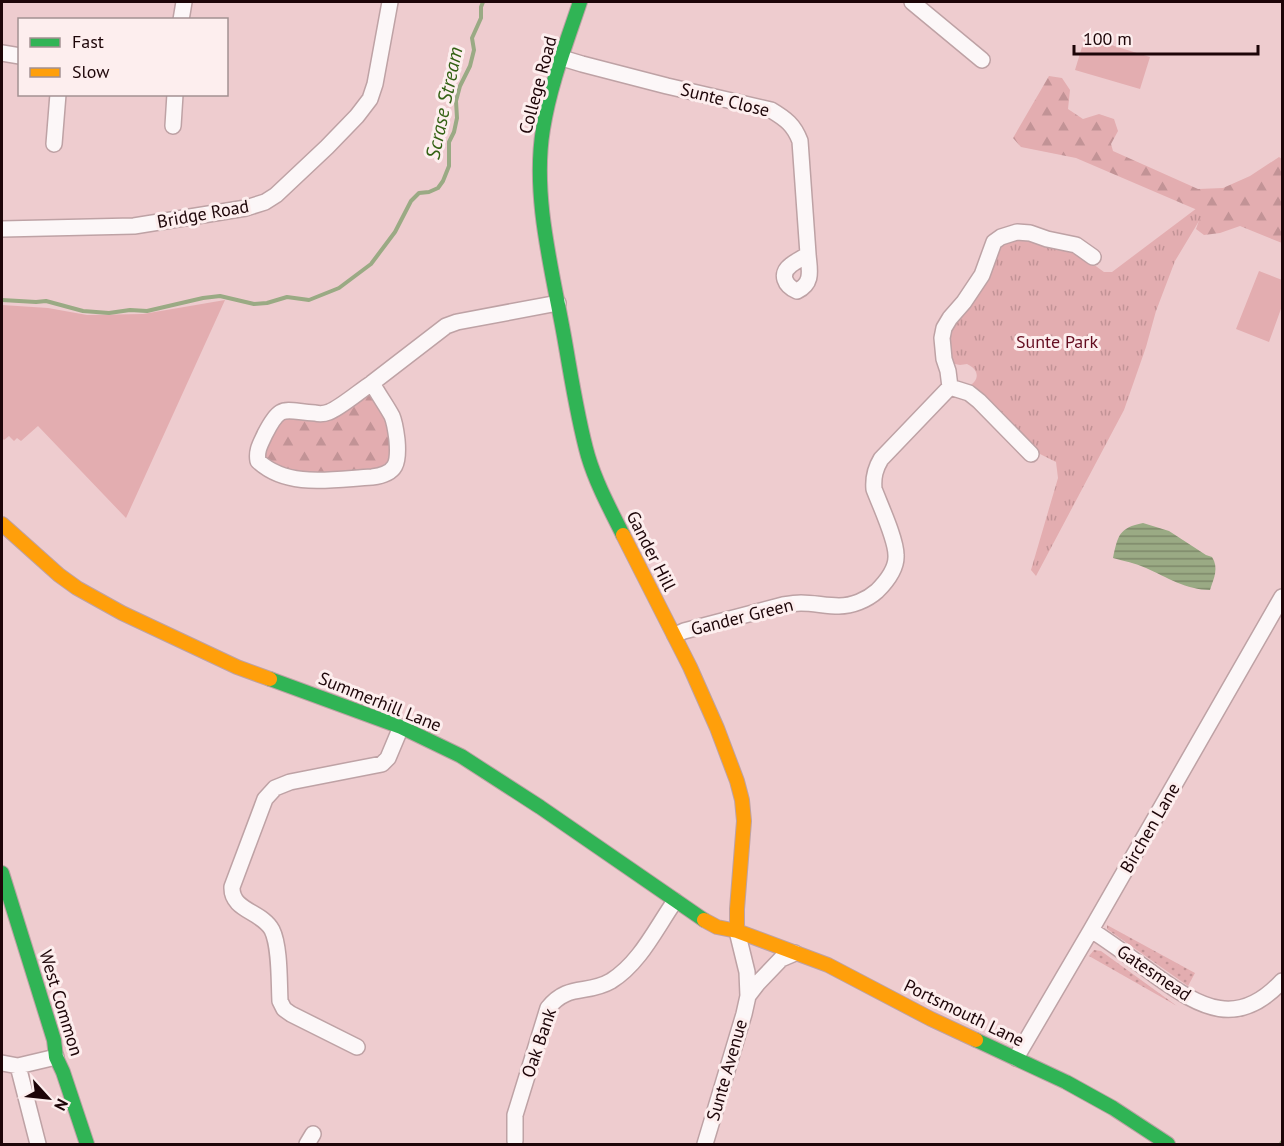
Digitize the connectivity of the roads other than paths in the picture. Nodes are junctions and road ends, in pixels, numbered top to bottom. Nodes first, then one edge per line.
1 (184, 2) edge
2 (390, 2) edge
3 (580, 2) edge
4 (912, 2) edge
5 (181, 18) edge
6 (2, 53) edge
7 (18, 56) edge
8 (562, 58) junction
9 (982, 60) dead end
10 (58, 96) edge
11 (175, 96) edge
12 (173, 126) dead end
13 (54, 144) dead end
14 (539, 179) joint
15 (2, 230) edge
16 (808, 254) dead end
17 (1093, 257) dead end
18 (558, 303) junction
19 (372, 383) junction
20 (951, 387) junction
21 (1031, 454) dead end
22 (2, 524) edge
23 (1282, 597) edge
24 (675, 635) junction
25 (401, 727) junction
26 (2, 873) edge
27 (675, 901) junction
28 (1091, 930) junction
29 (737, 932) junction
30 (795, 953) junction
31 (1282, 981) edge
32 (748, 996) junction
33 (357, 1047) dead end
34 (56, 1057) junction
35 (1016, 1058) junction
36 (2, 1063) edge
37 (18, 1066) junction
38 (515, 1141) dead end
39 (38, 1144) edge
40 (87, 1144) edge
41 (705, 1144) edge
42 (1168, 1144) edge

1 - 5 street
2 - 15 street, Bridge Road
3 - 8 street, College Road
4 - 9 street
6 - 7 street
8 - 14 street, College Road
8 - 16 street, Sunte Close
10 - 13 street
11 - 12 street
14 - 18 street, Gander Hill
17 - 20 street
18 - 19 street
18 - 24 street, Gander Hill
19 - 19 street
20 - 21 street
20 - 24 street, Gander Green
22 - 25 street, Summerhill Lane
23 - 28 street, Birchen Lane
24 - 29 street, Gander Hill
25 - 27 street, Summerhill Lane
25 - 33 street
26 - 34 street, West Common
27 - 29 street, Summerhill Lane
27 - 38 street, Oak Bank
28 - 31 street, Gatesmead
28 - 35 street, Birchen Lane
29 - 30 street, Portsmouth Lane
29 - 32 street, Sunte Avenue
30 - 32 street, Sunte Avenue
30 - 35 street, Portsmouth Lane
32 - 41 street, Sunte Avenue
34 - 37 street
34 - 40 street, West Common
35 - 42 street, Portsmouth Lane
36 - 37 street
37 - 39 street

